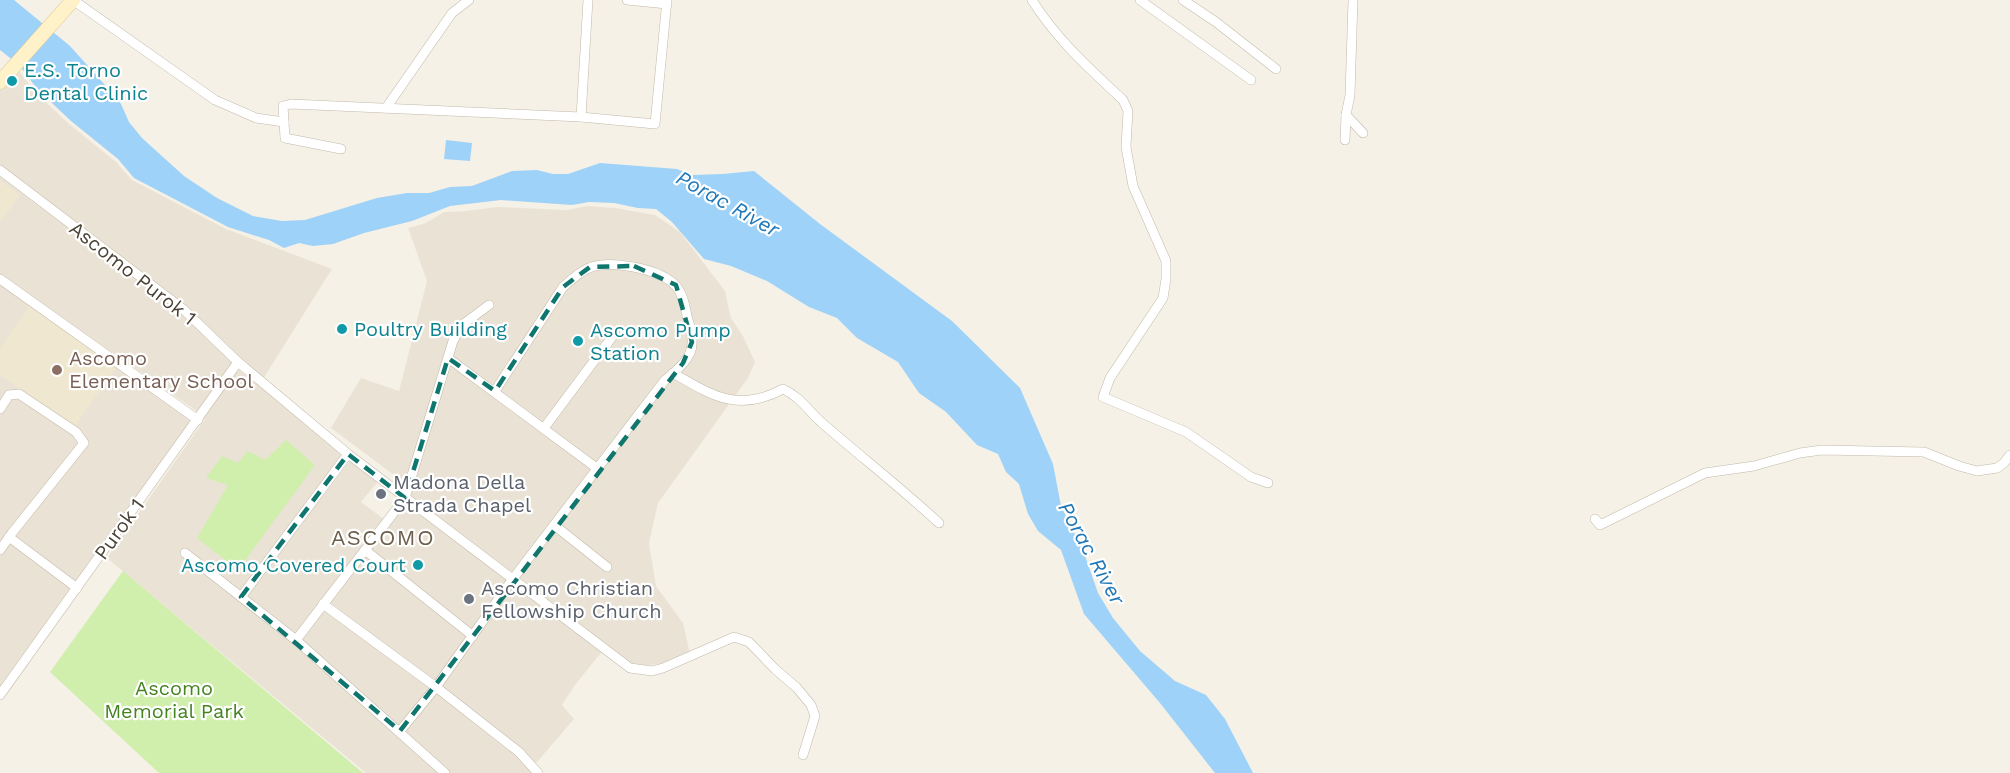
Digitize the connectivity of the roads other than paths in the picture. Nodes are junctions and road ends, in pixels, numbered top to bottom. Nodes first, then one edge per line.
1 (73, 0) edge
2 (469, 0) edge
3 (588, 0) edge
4 (627, 0) edge
5 (1032, 0) edge
6 (1140, 0) edge
7 (1183, 0) edge
8 (1353, 0) edge
9 (667, 2) edge
10 (1276, 69) dead end
11 (1251, 80) dead end
12 (0, 82) edge
13 (386, 108) junction
14 (1346, 116) junction
15 (581, 117) junction
16 (284, 122) junction
17 (1363, 133) dead end
18 (1345, 140) dead end
19 (341, 149) dead end
20 (0, 170) edge
21 (0, 279) edge
22 (489, 305) dead end
23 (615, 333) dead end
24 (448, 358) junction
25 (238, 362) junction
26 (673, 374) junction
27 (495, 391) junction
28 (0, 409) edge
29 (198, 420) junction
30 (544, 428) junction
31 (348, 453) junction
32 (2010, 455) edge
33 (598, 469) junction
34 (1268, 483) dead end
35 (405, 498) junction
36 (1595, 519) dead end
37 (939, 523) dead end
38 (554, 525) junction
39 (9, 537) junction
40 (0, 550) edge
41 (365, 550) junction
42 (185, 553) dead end
43 (607, 567) dead end
44 (512, 580) junction
45 (77, 588) junction
46 (241, 597) junction
47 (323, 604) junction
48 (473, 636) junction
49 (296, 640) junction
50 (436, 687) junction
51 (0, 695) edge
52 (400, 730) junction
53 (803, 755) dead end
54 (445, 773) edge
55 (538, 773) edge

1 - 12 street
1 - 16 street
2 - 13 street
3 - 15 street
4 - 9 street
5 - 34 street
6 - 11 street
7 - 10 street
8 - 14 street
9 - 15 street
13 - 15 street
13 - 16 street
14 - 17 street
14 - 18 street
16 - 19 street
20 - 25 street, Ascomo Purok 1
21 - 29 street
22 - 24 street
23 - 30 street
24 - 27 street
24 - 35 street
25 - 29 street, Purok 1
25 - 31 street, Ascomo Purok 1
26 - 27 street
26 - 33 street
26 - 37 street
27 - 30 street
28 - 39 street
29 - 45 street, Purok 1
30 - 33 street
31 - 35 street, Ascomo Purok 1
31 - 46 street
32 - 36 street
33 - 38 street
35 - 41 street
35 - 44 street, Ascomo Purok 1
38 - 43 street
38 - 44 street
39 - 40 street
39 - 45 street
41 - 47 street
41 - 48 street
42 - 46 street
44 - 48 street
44 - 53 street, Ascomo Purok 1
45 - 51 street, Purok 1
46 - 49 street
47 - 49 street
47 - 50 street
48 - 50 street
49 - 52 street
50 - 52 street
50 - 55 street
52 - 54 street

